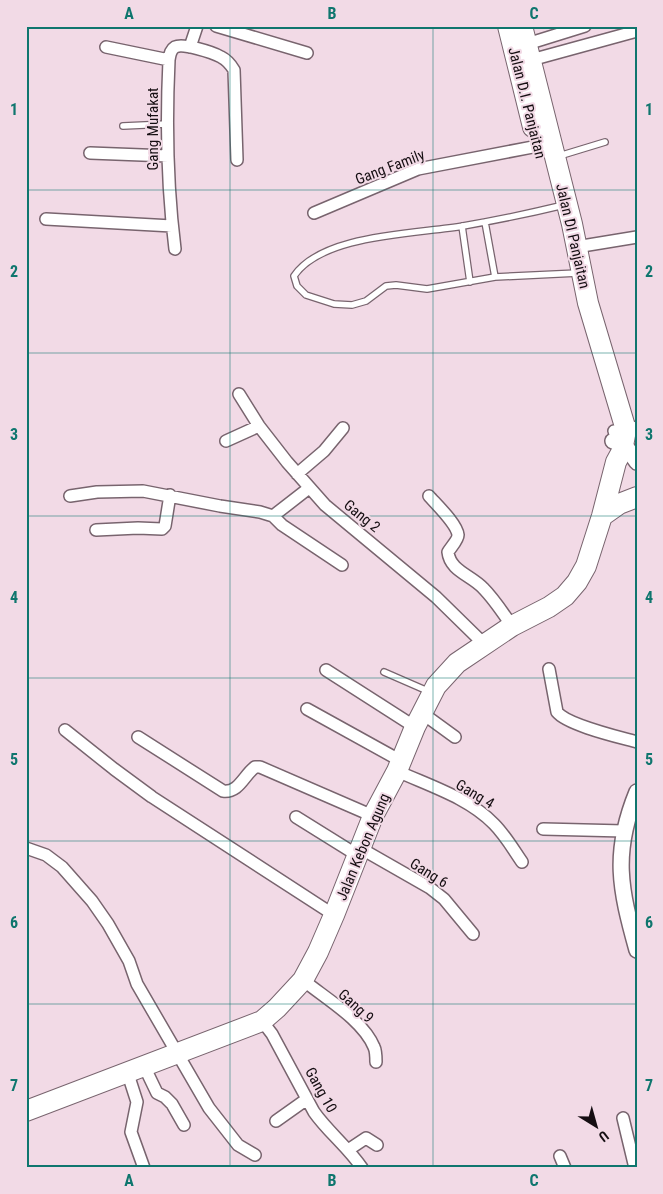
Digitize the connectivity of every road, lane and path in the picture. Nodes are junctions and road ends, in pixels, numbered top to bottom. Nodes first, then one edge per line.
1 (197, 26) edge
2 (216, 26) edge
3 (508, 26) edge
4 (585, 26) edge
5 (637, 32) edge
6 (527, 43) edge
7 (106, 47) dead end
8 (190, 47) junction
9 (306, 53) dead end
10 (169, 60) junction
11 (530, 86) junction
12 (168, 124) junction
13 (123, 126) dead end
14 (605, 142) dead end
15 (538, 146) junction
16 (90, 152) dead end
17 (168, 156) junction
18 (554, 158) junction
19 (237, 160) dead end
20 (560, 206) junction
21 (314, 213) dead end
22 (46, 219) dead end
23 (485, 222) junction
24 (172, 226) junction
25 (462, 226) junction
26 (637, 237) edge
27 (576, 247) junction
28 (175, 249) dead end
29 (575, 274) junction
30 (495, 277) junction
31 (470, 282) junction
32 (239, 394) dead end
33 (259, 426) junction
34 (343, 428) dead end
35 (622, 439) edge
36 (226, 441) dead end
37 (637, 462) edge
38 (297, 474) junction
39 (309, 488) junction
40 (170, 495) junction
41 (70, 496) dead end
42 (429, 496) dead end
43 (637, 498) edge
44 (273, 516) junction
45 (602, 516) junction
46 (96, 530) dead end
47 (342, 565) dead end
48 (512, 626) junction
49 (484, 644) junction
50 (549, 668) dead end
51 (326, 670) dead end
52 (384, 672) dead end
53 (432, 693) junction
54 (307, 709) dead end
55 (418, 720) junction
56 (65, 730) dead end
57 (138, 737) dead end
58 (455, 737) dead end
59 (637, 742) edge
60 (399, 766) junction
61 (637, 792) edge
62 (373, 816) junction
63 (296, 817) dead end
64 (543, 829) dead end
65 (624, 831) junction
66 (26, 848) edge
67 (358, 852) junction
68 (522, 862) dead end
69 (631, 907) edge
70 (334, 915) junction
71 (473, 934) dead end
72 (637, 950) edge
73 (303, 980) junction
74 (262, 1020) junction
75 (177, 1054) junction
76 (376, 1062) dead end
77 (135, 1068) junction
78 (306, 1099) junction
79 (26, 1111) edge
80 (623, 1118) dead end
81 (276, 1121) dead end
82 (184, 1125) dead end
83 (377, 1145) dead end
84 (348, 1150) junction
85 (255, 1155) dead end
86 (560, 1156) dead end
87 (144, 1168) edge
88 (362, 1168) edge
89 (564, 1168) edge
90 (635, 1168) edge

1 - 8 street
2 - 9 street
3 - 11 highway, Jalan D.I. Panjaitan
4 - 6 street
5 - 6 street
6 - 11 highway, Jalan DI Panjaitan
7 - 10 street
8 - 10 street
8 - 19 street
10 - 12 street, Gang Mufakat
11 - 15 highway, Jalan D.I. Panjaitan
11 - 18 highway, Jalan DI Panjaitan
12 - 13 lane
12 - 17 street, Gang Mufakat
14 - 18 lane
15 - 20 highway, Jalan D.I. Panjaitan
15 - 21 street, Gang Family
16 - 17 street
17 - 24 street, Gang Mufakat
18 - 20 highway, Jalan DI Panjaitan
20 - 23 lane
20 - 27 highway, Jalan DI Panjaitan
20 - 29 highway, Jalan D.I. Panjaitan
22 - 24 street
23 - 25 lane
23 - 30 lane
24 - 28 street, Gang Mufakat
25 - 31 lane
25 - 31 lane
26 - 27 street
27 - 29 highway, Jalan DI Panjaitan
29 - 30 lane
29 - 35 highway, Jalan DI Panjaitan
30 - 31 lane
32 - 33 street, Gang 2
33 - 36 street
33 - 38 street, Gang 2
34 - 38 street
35 - 37 main road
35 - 45 highway, Jalan Kebon Agung
38 - 39 street, Gang 2
39 - 44 street
39 - 49 street, Gang 2
40 - 41 street
40 - 44 street
40 - 46 street
42 - 48 street
43 - 45 highway
44 - 47 street
45 - 48 highway, Jalan Kebon Agung
48 - 49 highway, Jalan Kebon Agung
49 - 53 highway, Jalan Kebon Agung
50 - 59 street
51 - 55 street
52 - 53 lane
53 - 55 highway, Jalan Kebon Agung
54 - 60 street, Gang 4
55 - 58 street
55 - 60 highway, Jalan Kebon Agung
56 - 70 street
57 - 62 street
60 - 62 highway, Jalan Kebon Agung
60 - 68 street, Gang 4
61 - 65 main road
62 - 67 highway, Jalan Kebon Agung
63 - 67 street, Gang 6
64 - 65 street
65 - 69 main road
66 - 75 street
67 - 70 highway, Jalan Kebon Agung
67 - 71 street, Gang 6
69 - 72 main road
70 - 73 highway, Jalan Kebon Agung
73 - 74 highway, Jalan Kebon Agung
73 - 76 street, Gang 9
74 - 75 highway, Jalan Kebon Agung
74 - 78 street, Gang 10
75 - 77 highway, Jalan Kebon Agung
75 - 85 street
77 - 79 highway, Jalan Kebon Agung
77 - 82 street
77 - 87 street
78 - 81 street
78 - 84 street, Gang 10
80 - 90 street
83 - 84 street
84 - 88 street, Gang 10
86 - 89 street

